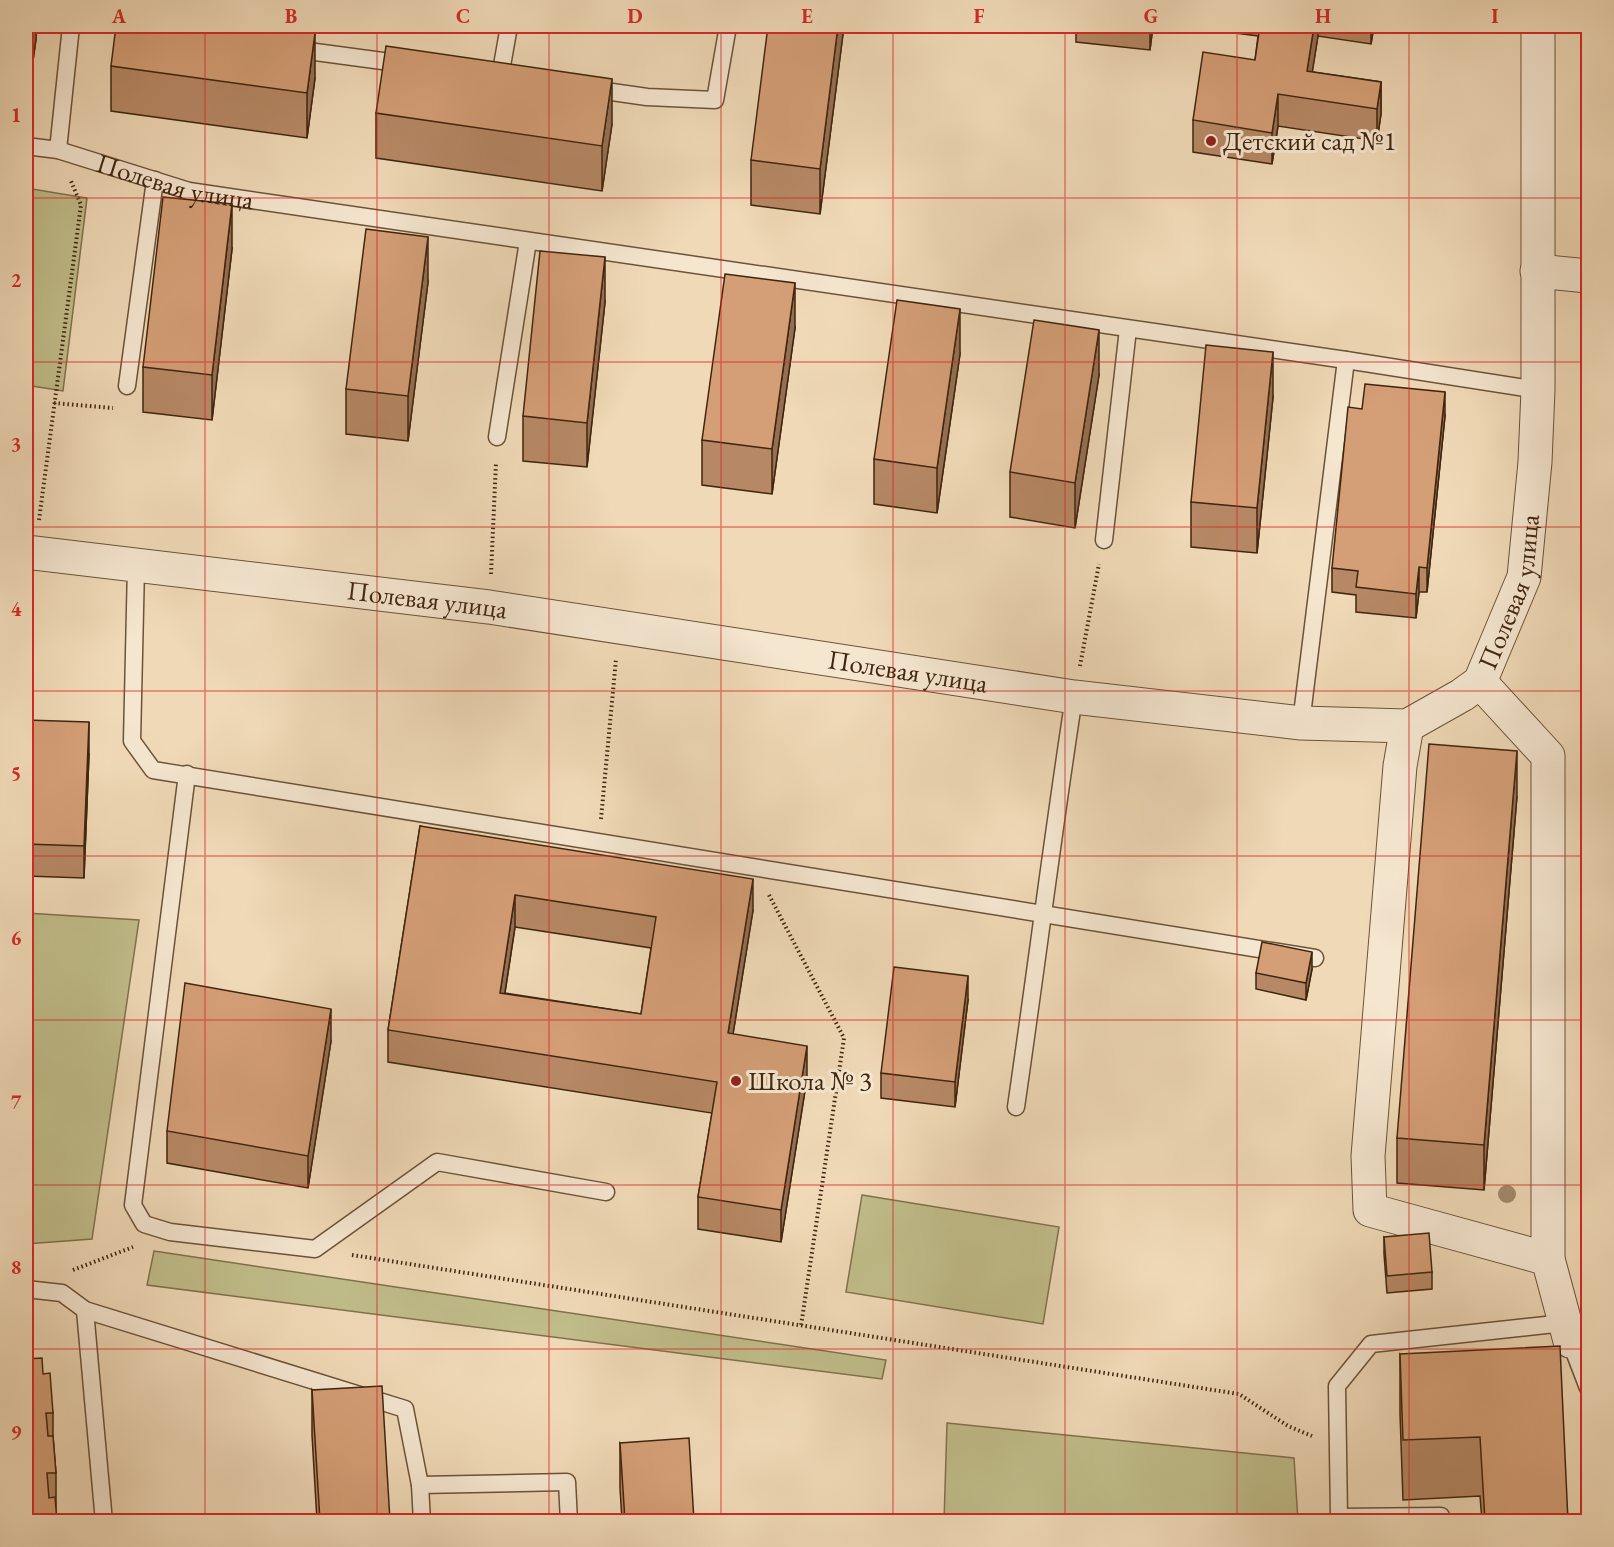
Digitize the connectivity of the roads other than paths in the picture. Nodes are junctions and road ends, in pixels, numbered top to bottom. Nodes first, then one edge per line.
1 (71, 26) edge
2 (508, 26) edge
3 (728, 26) edge
4 (1538, 26) edge
5 (275, 46) edge
6 (417, 66) edge
7 (500, 77) edge
8 (571, 87) edge
9 (26, 146) edge
10 (58, 150) junction
11 (156, 180) junction
12 (528, 241) junction
13 (1588, 263) edge
14 (1536, 271) junction
15 (1588, 276) edge
16 (1128, 329) junction
17 (1346, 360) junction
18 (127, 386) road end
19 (1538, 390) junction
20 (497, 437) road end
21 (1104, 540) road end
22 (30, 552) edge
23 (136, 566) junction
24 (1480, 682) junction
25 (1074, 697) junction
26 (1301, 723) junction
27 (1407, 726) junction
28 (187, 774) junction
29 (1045, 914) junction
30 (1315, 958) dead end
31 (1016, 1107) dead end
32 (606, 1192) dead end
33 (1548, 1259) junction
34 (26, 1289) edge
35 (85, 1310) junction
36 (1574, 1335) edge
37 (1588, 1388) edge
38 (420, 1485) junction
39 (1339, 1519) edge
40 (104, 1521) edge
41 (422, 1521) edge
42 (569, 1521) edge
43 (1441, 1521) edge

1 - 10 lane
2 - 7 lane
3 - 8 lane
4 - 14 street, Полевая улица
5 - 6 lane
9 - 10 lane, Полевая улица
10 - 11 lane, Полевая улица
11 - 12 lane, Полевая улица
11 - 18 lane
12 - 16 lane, Полевая улица
12 - 20 lane
13 - 14 lane
14 - 15 street
14 - 19 street, Полевая улица
16 - 17 lane, Полевая улица
16 - 21 lane
17 - 19 lane, Полевая улица
17 - 26 lane
19 - 24 street, Полевая улица
22 - 23 street, Полевая улица
23 - 25 street, Полевая улица
23 - 28 lane
24 - 27 street, Полевая улица
24 - 33 street
25 - 26 street, Полевая улица
25 - 29 lane
26 - 27 street, Полевая улица
27 - 33 street
28 - 29 lane
28 - 32 lane
29 - 30 lane
29 - 31 lane
33 - 36 street
34 - 35 lane
35 - 38 lane
35 - 40 lane
36 - 37 lane
36 - 39 lane
38 - 41 lane
38 - 42 lane
39 - 43 lane

